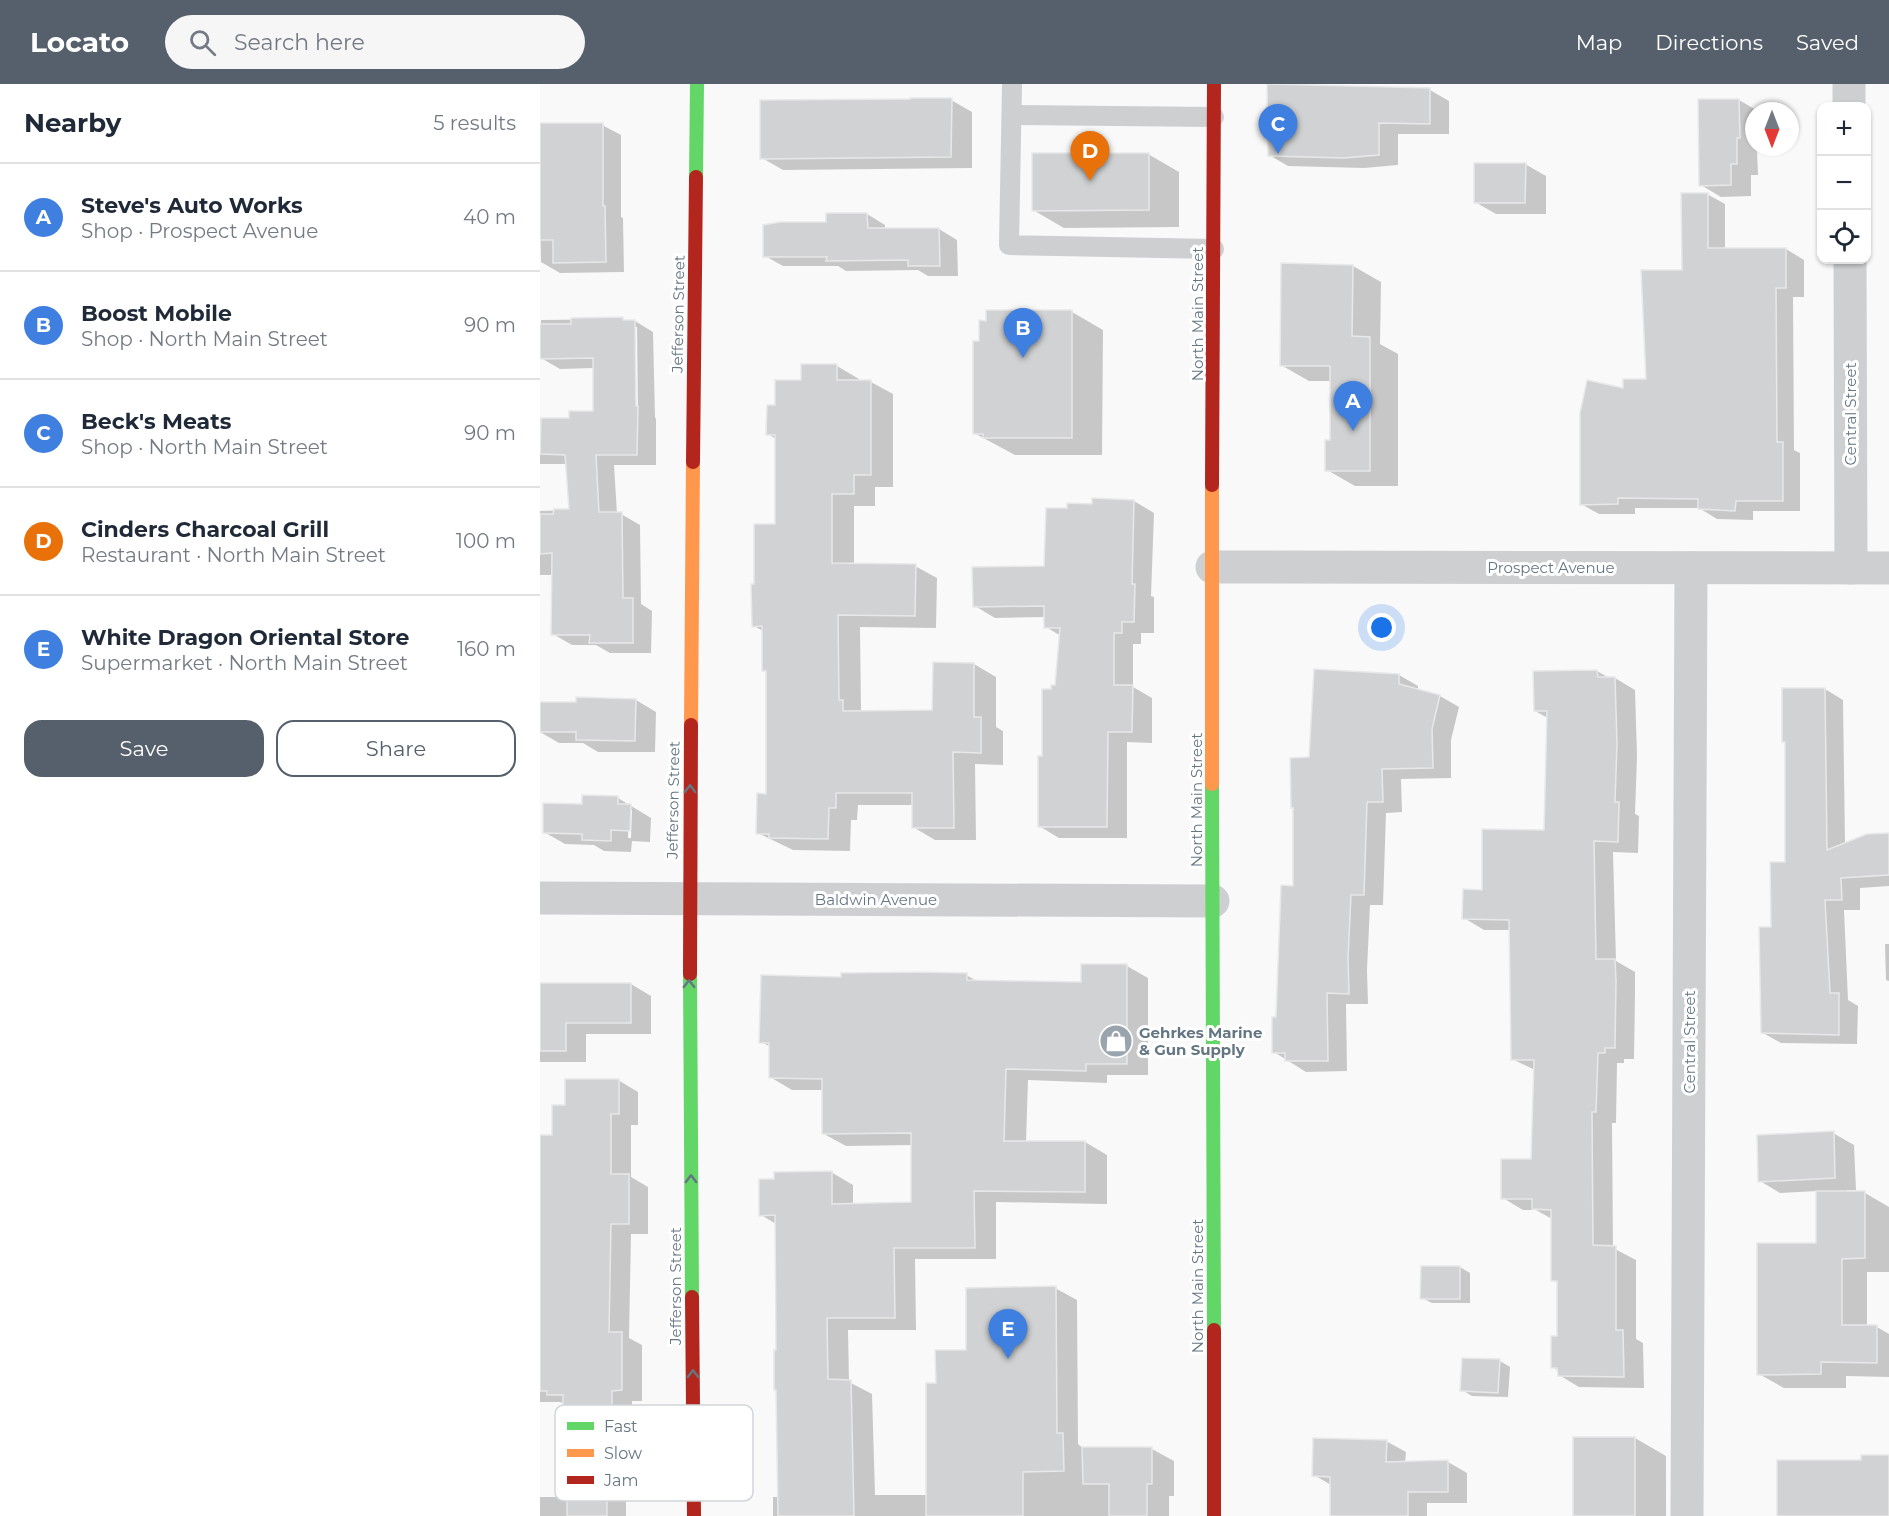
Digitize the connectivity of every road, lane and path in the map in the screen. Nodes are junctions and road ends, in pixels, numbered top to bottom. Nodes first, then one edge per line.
1 (697, 84) edge
2 (1012, 84) edge
3 (1214, 84) edge
4 (1849, 84) edge
5 (1849, 102) edge
6 (1012, 115) junction
7 (1214, 117) junction
8 (1214, 249) junction
9 (1850, 264) edge
10 (1212, 567) junction
11 (1691, 567) junction
12 (1851, 568) junction
13 (1889, 568) edge
14 (540, 898) edge
15 (689, 899) junction
16 (1213, 901) junction
17 (693, 1405) edge
18 (694, 1501) edge
19 (694, 1516) edge
20 (1214, 1516) edge
21 (1688, 1516) edge

15 -> 1 main road, Jefferson Street
2 - 6 lane
3 - 7 main road, North Main Street
4 - 5 street
6 - 7 lane
6 - 8 lane
7 - 8 main road, North Main Street
8 - 10 main road, North Main Street
9 - 12 street, Central Street
10 - 11 street, Prospect Avenue
10 - 16 main road, North Main Street
11 - 12 street, Prospect Avenue
11 - 21 street, Central Street
12 - 13 street, Prospect Avenue
14 - 15 street, Baldwin Avenue
15 - 16 street, Baldwin Avenue
17 -> 15 main road, Jefferson Street
16 - 20 main road, North Main Street
19 -> 18 main road, Jefferson Street

